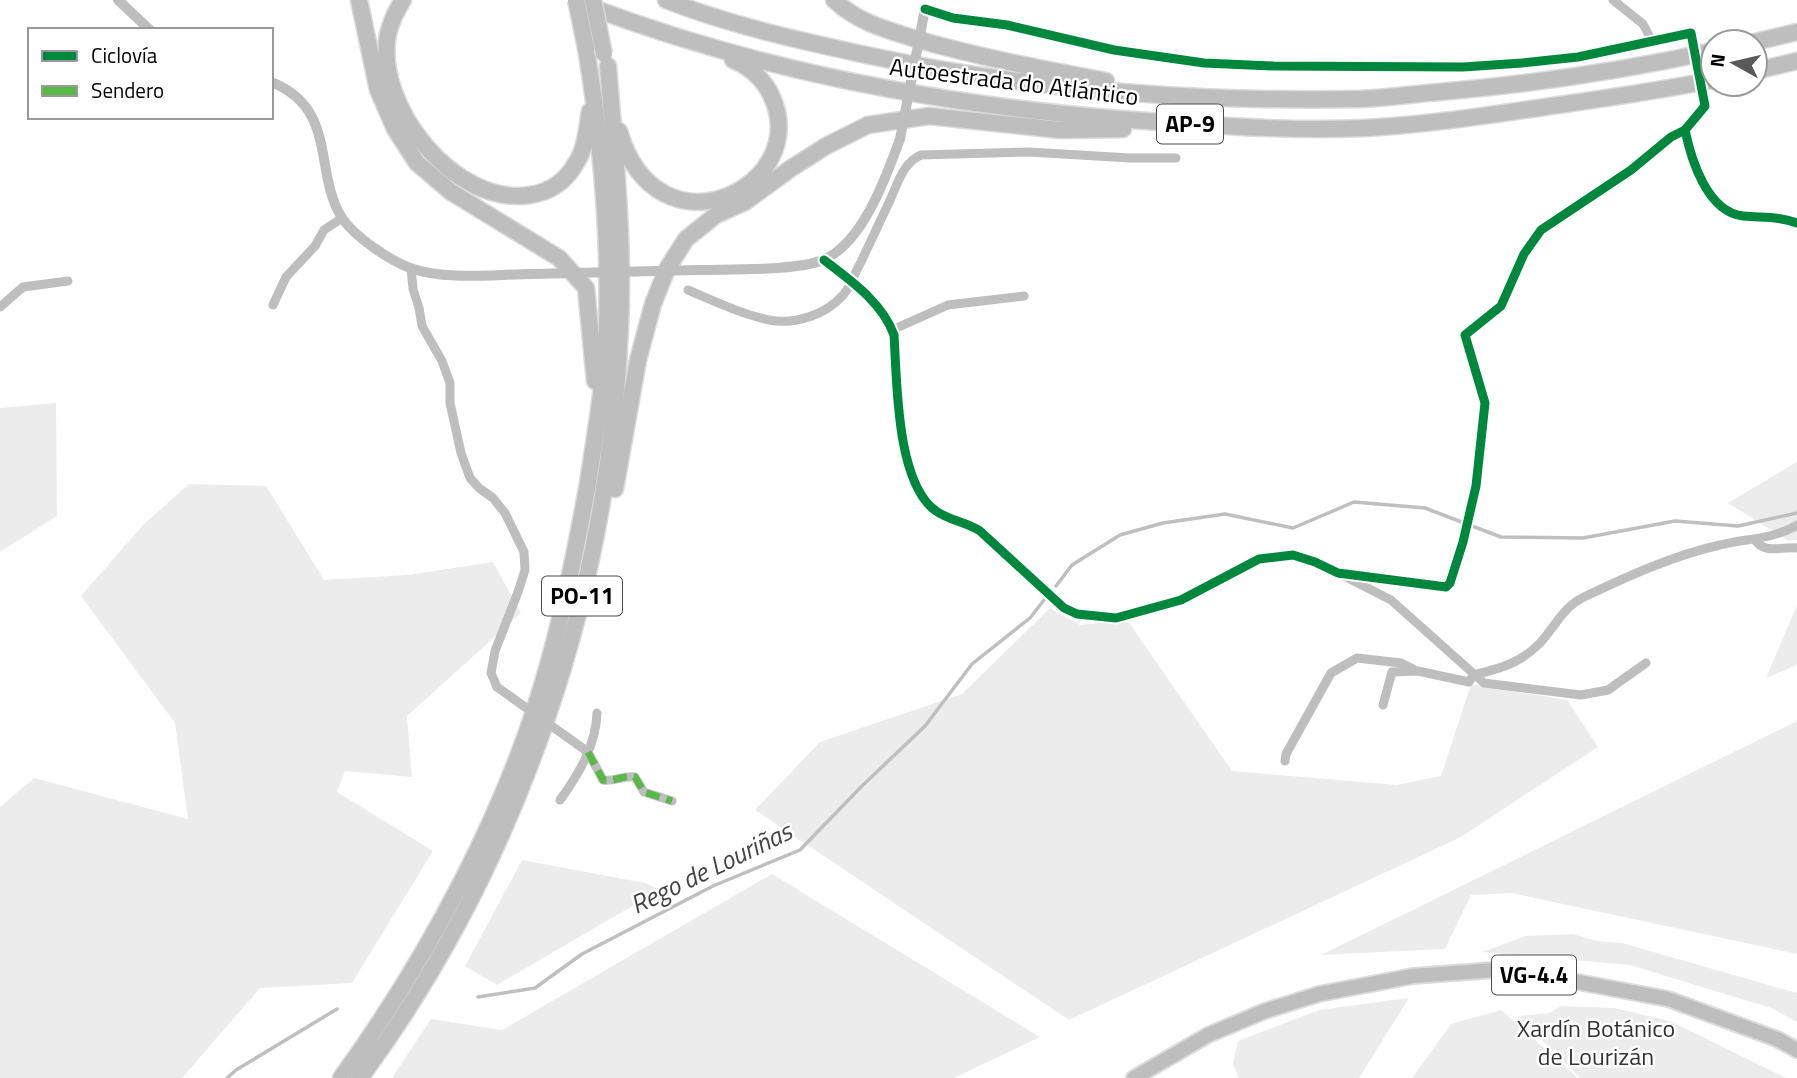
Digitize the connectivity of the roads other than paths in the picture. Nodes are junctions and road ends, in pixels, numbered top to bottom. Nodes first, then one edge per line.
1 (118, 0) edge
2 (359, 0) edge
3 (403, 0) edge
4 (574, 0) edge
5 (593, 0) edge
6 (666, 0) edge
7 (834, 0) edge
8 (1614, 0) edge
9 (926, 4) edge
10 (148, 28) edge
11 (1797, 32) edge
12 (672, 36) junction
13 (1769, 39) edge
14 (1693, 40) dead end
15 (1652, 41) junction
16 (1699, 54) edge
17 (606, 60) junction
18 (1797, 61) edge
19 (1769, 68) edge
20 (273, 83) edge
21 (1699, 83) edge
22 (593, 92) junction
23 (1191, 97) junction
24 (1705, 106) dead end
25 (1271, 129) junction
26 (1685, 130) junction
27 (1176, 158) dead end
28 (342, 218) junction
29 (1797, 223) edge
30 (824, 260) junction
31 (411, 268) junction
32 (68, 281) dead end
33 (851, 281) junction
34 (688, 290) dead end
35 (1024, 296) dead end
36 (273, 305) dead end
37 (0, 307) edge
38 (892, 330) junction
39 (598, 418) junction
40 (1797, 525) edge
41 (1755, 540) junction
42 (1797, 548) edge
43 (589, 567) junction
44 (1338, 573) junction
45 (1646, 663) dead end
46 (1418, 671) junction
47 (1473, 675) junction
48 (1383, 705) dead end
49 (597, 713) dead end
50 (588, 752) junction
51 (1285, 761) dead end
52 (560, 800) dead end
53 (672, 801) dead end
54 (1797, 1050) edge
55 (341, 1078) edge
56 (360, 1078) edge
57 (1134, 1078) edge

1 - 10 street
2 - 39 highway
3 - 22 highway
4 - 12 highway, Autoestrada do Atlántico / AP-9
4 - 22 highway, PO-11, bridge
5 - 17 highway, PO-11, bridge
6 - 23 highway, Autoestrada do Atlántico / AP-9
7 - 23 highway
8 - 15 street
9 - 15 street
9 - 30 street, bridge
11 - 13 highway
12 - 17 highway
12 - 25 highway, Autoestrada do Atlántico / AP-9
14 - 15 street
16 - 23 highway, Autoestrada do Atlántico / AP-9
17 - 43 highway, PO-11
18 - 19 highway
20 - 28 street
21 - 25 highway, Autoestrada do Atlántico / AP-9
22 - 39 highway, PO-11
24 - 26 street
25 - 43 highway
26 - 29 street
26 - 44 street
27 - 33 street
28 - 31 street
28 - 36 street
30 - 31 street, bridge
30 - 33 street
31 - 50 street, bridge
32 - 37 street
33 - 34 street
33 - 38 street
35 - 38 street
38 - 44 street
39 - 55 highway, PO-11
40 - 41 street
41 - 42 street
41 - 47 street
43 - 56 highway, PO-11
44 - 47 street
45 - 47 street
46 - 47 street
46 - 48 street
46 - 51 street
49 - 50 street
50 - 52 street
50 - 53 street
54 - 57 highway, VG-4.4

